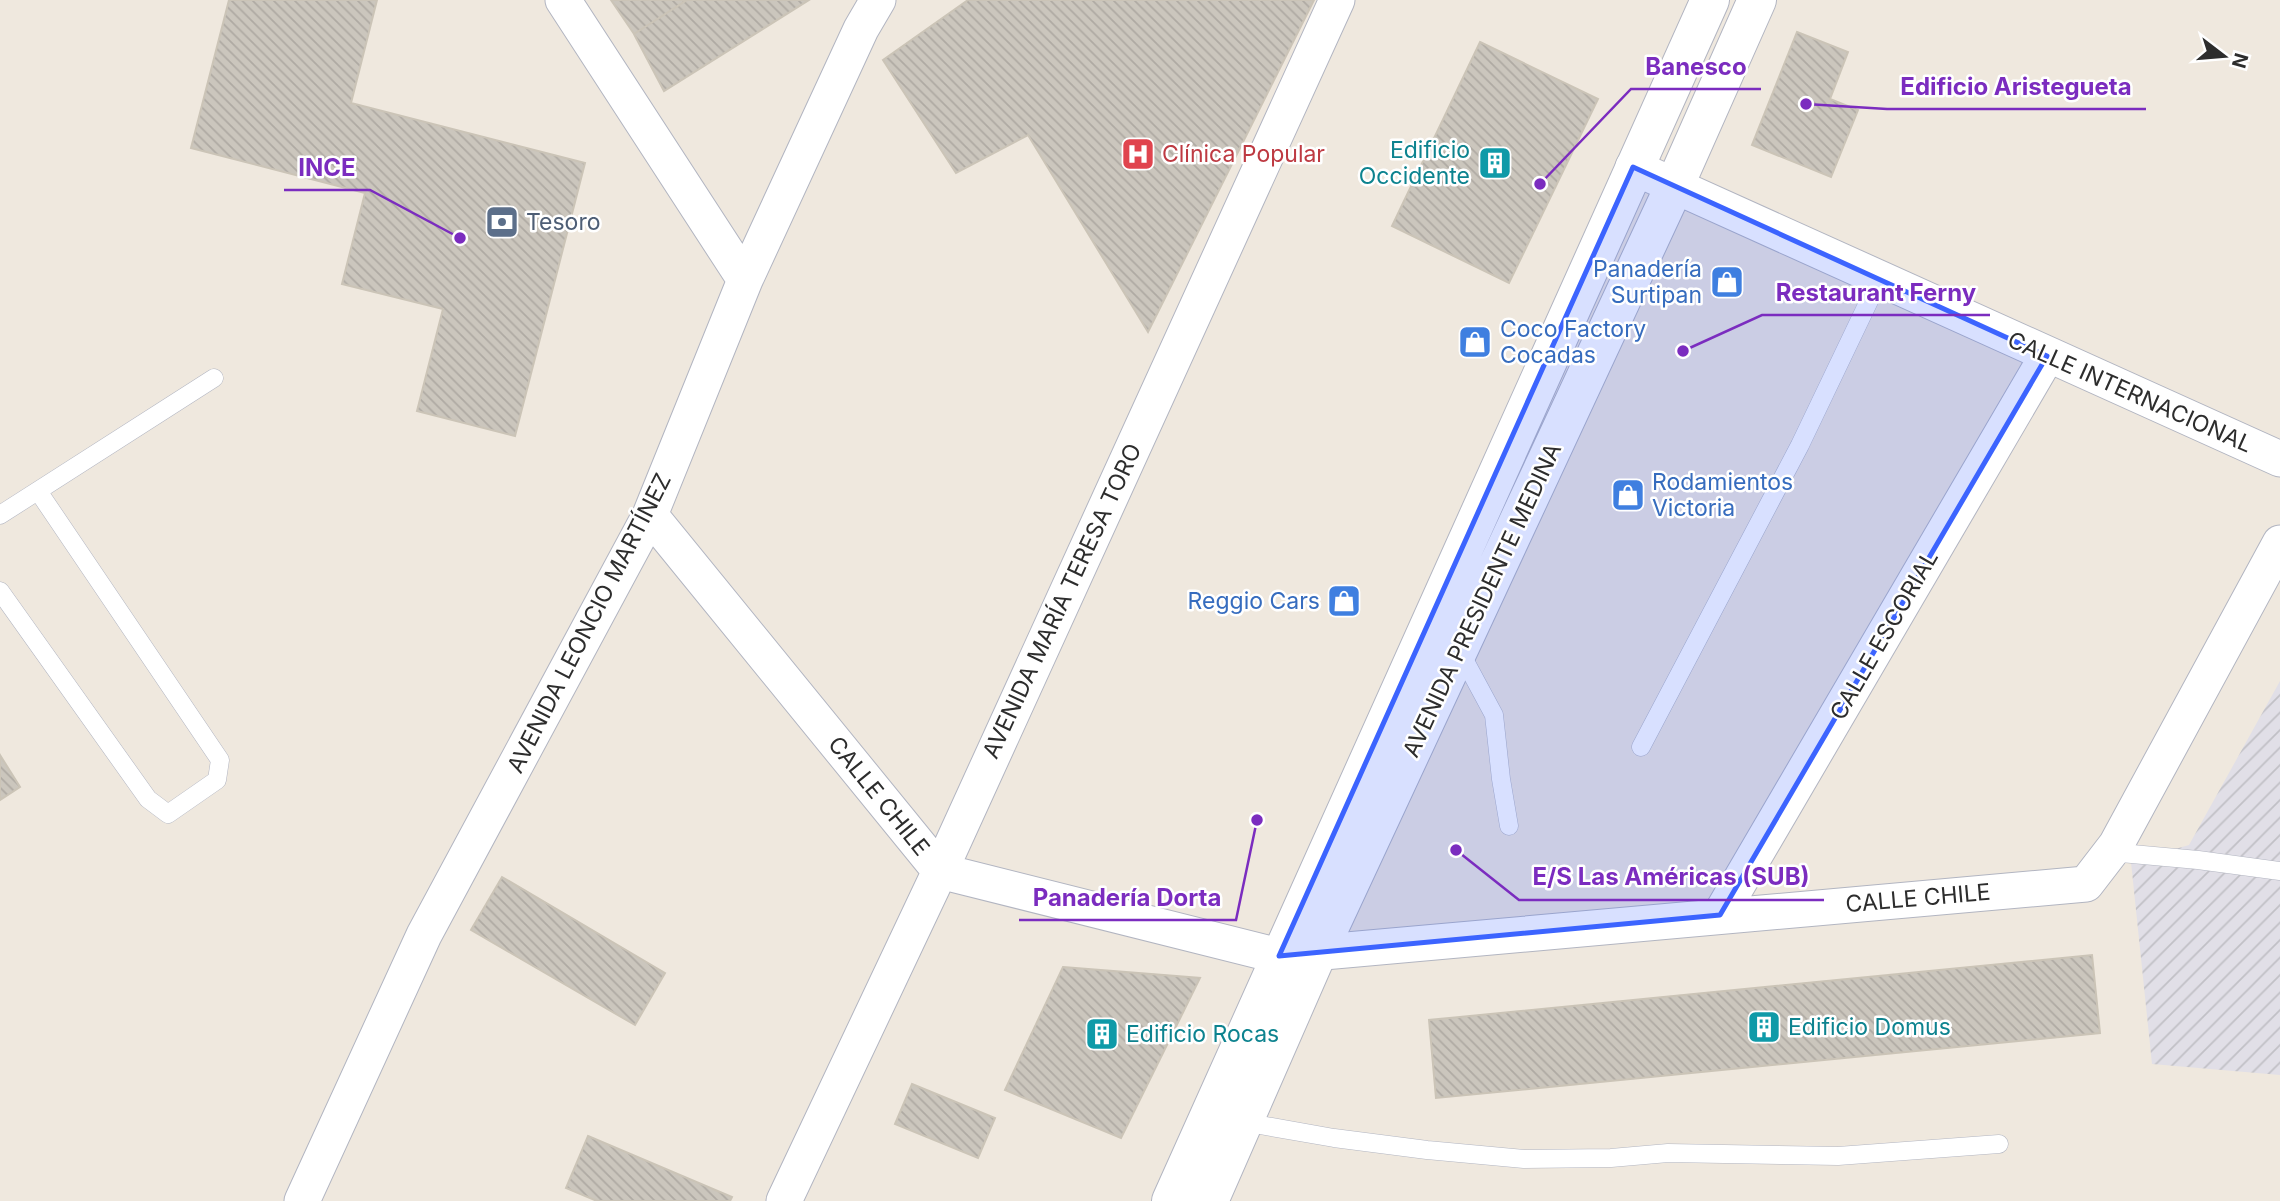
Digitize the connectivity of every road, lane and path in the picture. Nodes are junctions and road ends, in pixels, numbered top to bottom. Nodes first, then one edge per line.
1 (563, 0) edge
2 (878, 0) edge
3 (1337, 0) edge
4 (1710, 0) edge
5 (1757, 0) edge
6 (1633, 167) junction
7 (1674, 187) junction
8 (744, 280) junction
9 (1879, 280) junction
10 (2047, 356) junction
11 (214, 378) dead end
12 (2280, 459) edge
13 (38, 491) junction
14 (0, 515) edge
15 (650, 515) junction
16 (2280, 543) edge
17 (0, 591) edge
18 (1459, 650) junction
19 (1641, 747) dead end
20 (1509, 826) dead end
21 (2110, 852) junction
22 (940, 870) junction
23 (2280, 871) edge
24 (1720, 915) junction
25 (1318, 952) junction
26 (1279, 956) junction
27 (1243, 1122) junction
28 (1999, 1144) dead end
29 (302, 1201) edge
30 (784, 1201) edge
31 (1171, 1201) edge
32 (1209, 1201) edge

1 - 8 street
2 - 8 street, AVENIDA LEONCIO MARTÍNEZ
3 - 22 street, AVENIDA MARÍA TERESA TORO
4 - 6 street, AVENIDA PRESIDENTE MEDINA
5 - 7 street, AVENIDA PRESIDENTE MEDINA
6 - 7 street, CALLE INTERNACIONAL
6 - 26 street, AVENIDA PRESIDENTE MEDINA
7 - 9 street, CALLE INTERNACIONAL
7 - 18 street, AVENIDA PRESIDENTE MEDINA
8 - 15 street, AVENIDA LEONCIO MARTÍNEZ
9 - 10 street, CALLE INTERNACIONAL
9 - 19 lane
10 - 12 street, CALLE INTERNACIONAL
10 - 24 street, CALLE ESCORIAL
11 - 13 lane
13 - 14 lane
13 - 17 lane
15 - 22 street, CALLE CHILE
15 - 29 street, AVENIDA LEONCIO MARTÍNEZ
16 - 21 street, CALLE CHILE
18 - 20 lane
18 - 25 street, AVENIDA PRESIDENTE MEDINA
21 - 23 lane
21 - 24 street, CALLE CHILE
22 - 26 street, CALLE CHILE
22 - 30 street, AVENIDA MARÍA TERESA TORO
24 - 25 street, CALLE CHILE
25 - 26 street, CALLE CHILE
25 - 27 street, AVENIDA PRESIDENTE MEDINA
26 - 31 street, AVENIDA PRESIDENTE MEDINA
27 - 28 lane
27 - 32 street, AVENIDA PRESIDENTE MEDINA

